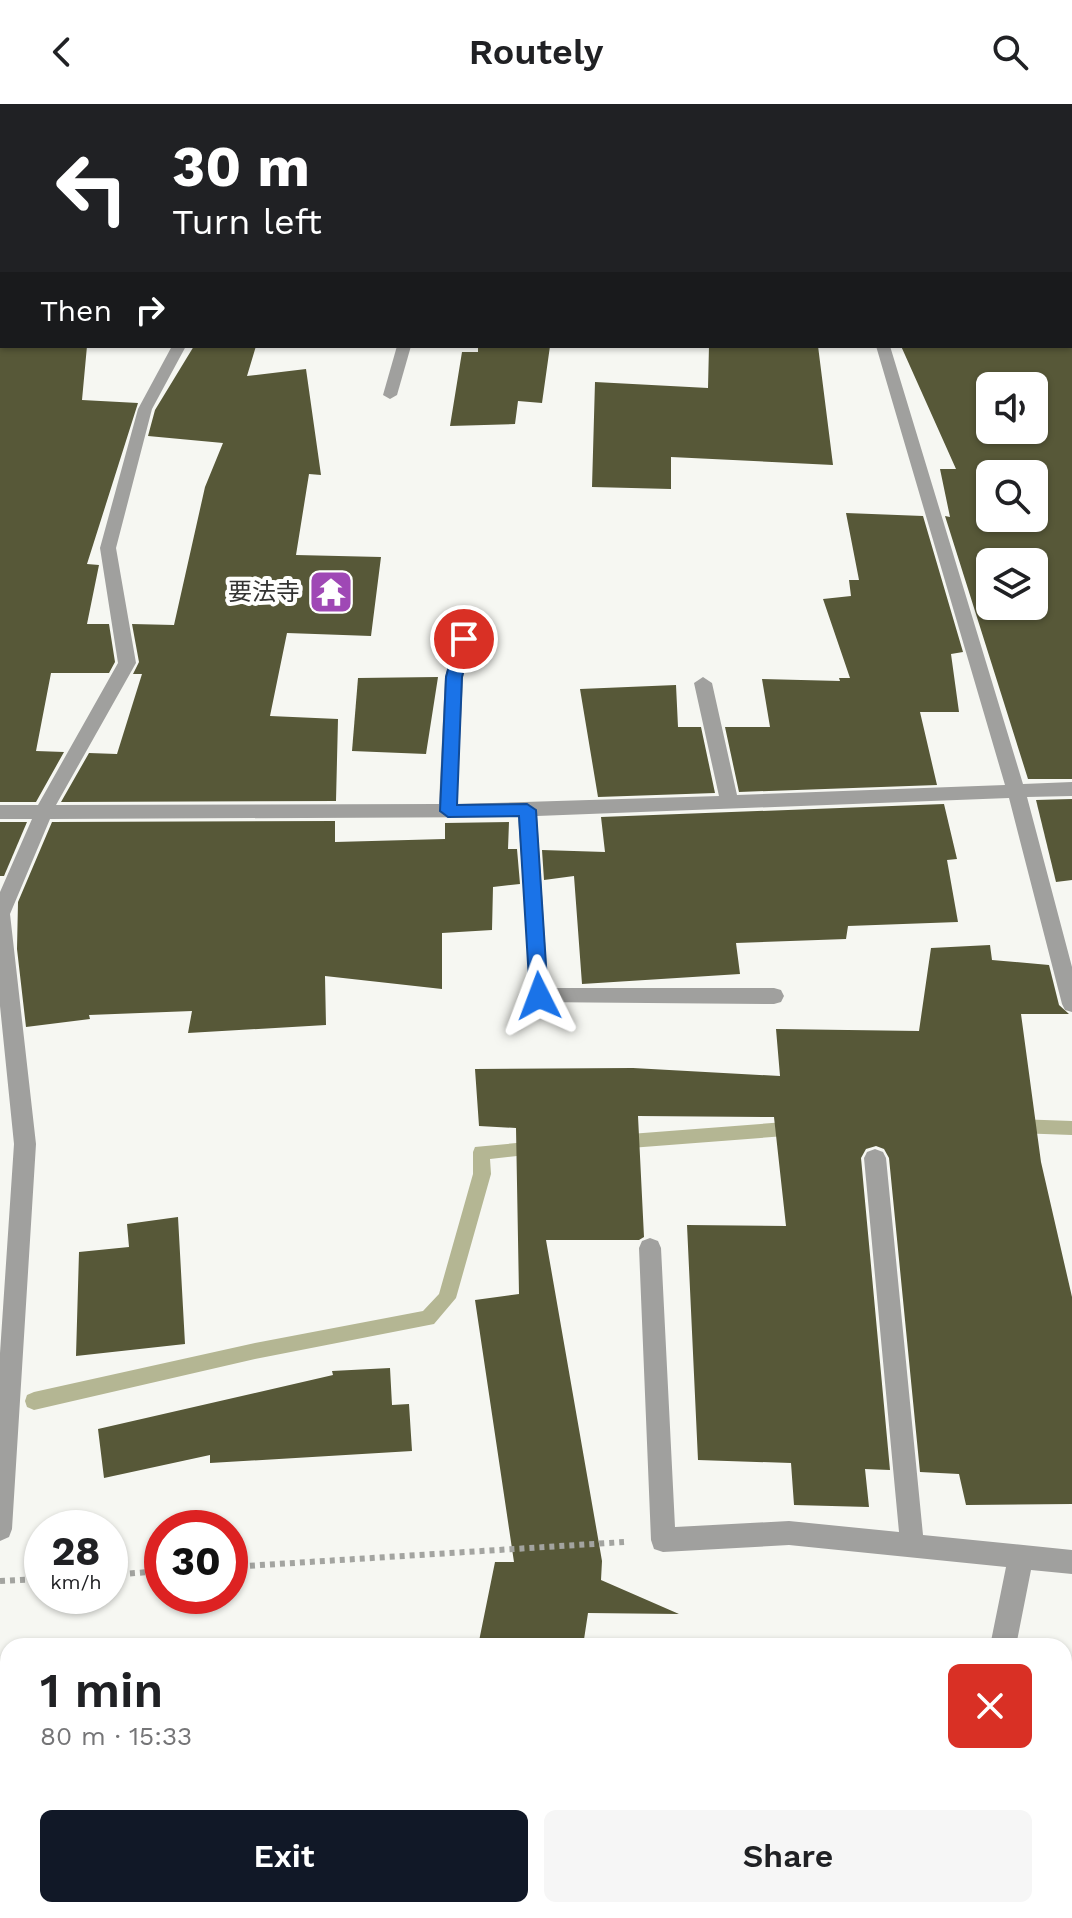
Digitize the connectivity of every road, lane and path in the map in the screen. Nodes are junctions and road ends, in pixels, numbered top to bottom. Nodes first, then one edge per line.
1 (178, 348) edge
2 (403, 348) edge
3 (884, 348) edge
4 (390, 395) dead end
5 (464, 639) dead end
6 (703, 683) dead end
7 (1072, 789) edge
8 (1016, 791) junction
9 (730, 803) junction
10 (527, 810) junction
11 (44, 811) junction
12 (448, 811) junction
13 (0, 812) edge
14 (774, 996) dead end
15 (1072, 1004) edge
16 (875, 1158) dead end
17 (650, 1248) dead end
18 (3, 1455) edge
19 (0, 1529) edge
20 (663, 1540) junction
21 (912, 1544) junction
22 (1021, 1556) junction
23 (1072, 1562) edge
24 (248, 1566) edge
25 (24, 1580) edge
26 (0, 1581) edge
27 (1005, 1638) edge

1 - 11 street
2 - 4 street
3 - 8 street
5 - 12 street
6 - 9 street
7 - 8 street
8 - 9 street
8 - 15 street
9 - 10 street
10 - 12 street
10 - 14 street
11 - 12 street
11 - 13 street
11 - 18 street
16 - 21 street
17 - 20 street
18 - 19 street
20 - 21 street
20 - 24 path
21 - 22 street
22 - 23 street
22 - 27 street
25 - 26 path

